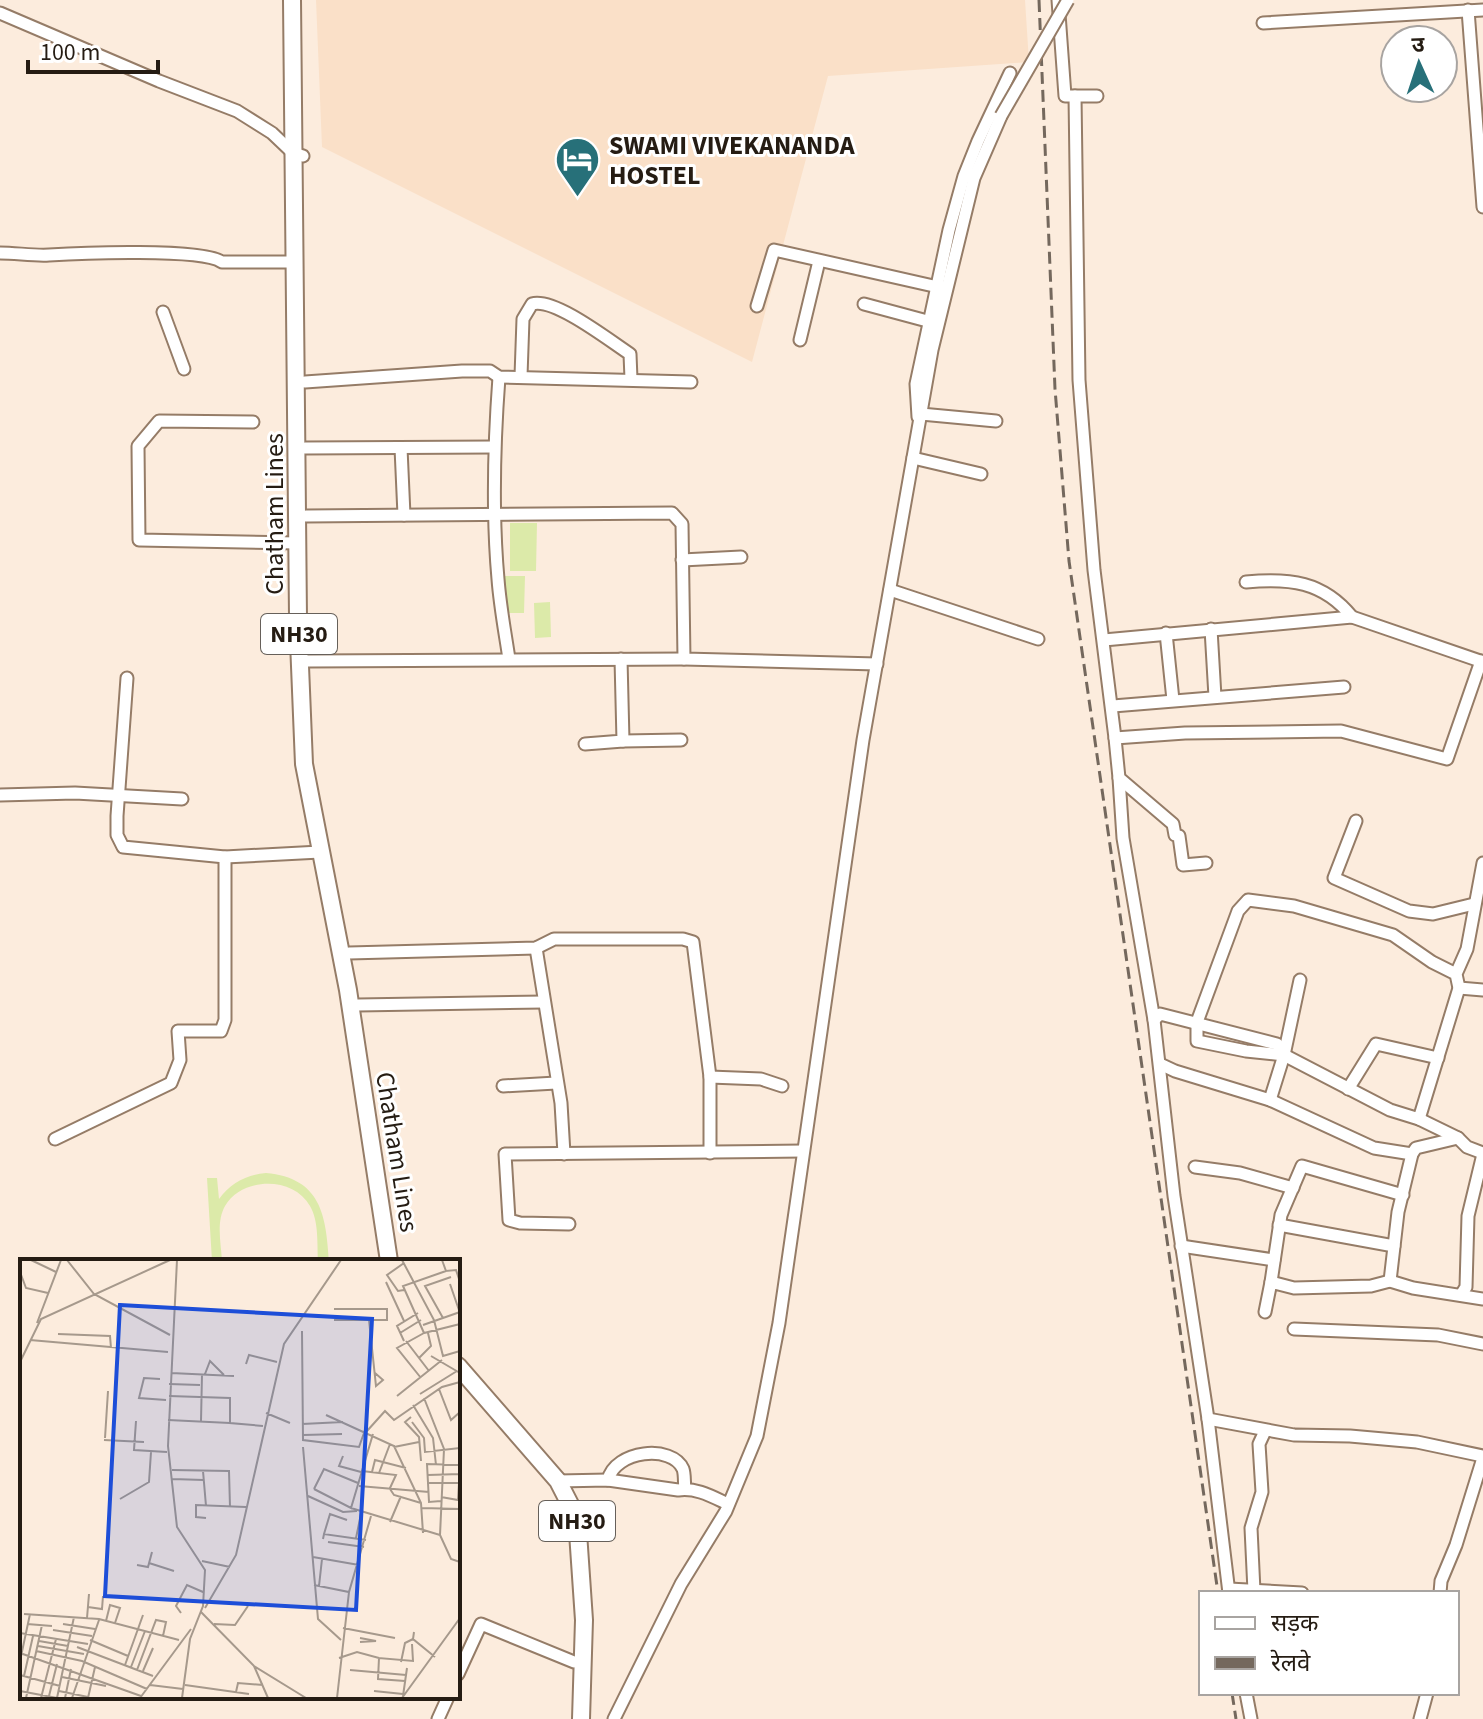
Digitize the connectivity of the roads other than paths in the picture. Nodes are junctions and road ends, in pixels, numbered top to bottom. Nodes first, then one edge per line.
1 (292, 0) edge
2 (300, 0) edge
3 (1058, 0) edge
4 (1068, 0) edge
5 (1468, 10) junction
6 (1483, 10) edge
7 (0, 13) edge
8 (1263, 23) dead end
9 (1010, 73) dead end
10 (1075, 96) junction
11 (1097, 96) dead end
12 (298, 155) junction
13 (1483, 207) edge
14 (0, 253) edge
15 (819, 261) junction
16 (295, 262) junction
17 (938, 287) junction
18 (864, 304) dead end
19 (757, 306) dead end
20 (163, 312) dead end
21 (931, 322) junction
22 (800, 340) dead end
23 (184, 369) dead end
24 (521, 376) junction
25 (499, 377) junction
26 (631, 379) junction
27 (305, 382) junction
28 (691, 382) dead end
29 (920, 420) junction
30 (996, 421) dead end
31 (253, 422) dead end
32 (494, 447) junction
33 (305, 448) junction
34 (401, 448) junction
35 (913, 458) junction
36 (981, 474) dead end
37 (404, 515) junction
38 (495, 515) junction
39 (306, 516) junction
40 (298, 543) junction
41 (741, 557) dead end
42 (682, 560) junction
43 (1246, 582) dead end
44 (890, 590) junction
45 (1352, 617) junction
46 (1211, 629) junction
47 (1166, 633) junction
48 (1038, 639) dead end
49 (1104, 640) junction
50 (509, 659) junction
51 (621, 659) junction
52 (684, 659) junction
53 (308, 661) junction
54 (1482, 661) edge
55 (877, 664) junction
56 (127, 678) dead end
57 (1344, 687) dead end
58 (1215, 697) junction
59 (1173, 700) junction
60 (1113, 706) junction
61 (1115, 738) junction
62 (681, 740) dead end
63 (623, 741) junction
64 (585, 744) dead end
65 (1119, 778) junction
66 (0, 795) edge
67 (118, 797) junction
68 (182, 799) dead end
69 (1356, 821) dead end
70 (320, 852) junction
71 (225, 857) junction
72 (1206, 863) dead end
73 (1483, 863) edge
74 (1477, 901) edge
75 (339, 918) junction
76 (536, 948) junction
77 (349, 953) junction
78 (1456, 974) junction
79 (1300, 980) dead end
80 (1459, 988) junction
81 (1483, 990) edge
82 (544, 1002) junction
83 (358, 1005) junction
84 (1154, 1020) junction
85 (1197, 1022) junction
86 (1284, 1055) junction
87 (1438, 1058) junction
88 (1160, 1064) junction
89 (710, 1077) junction
90 (556, 1083) junction
91 (503, 1086) dead end
92 (782, 1086) dead end
93 (1348, 1089) junction
94 (1270, 1100) junction
95 (1419, 1119) junction
96 (1458, 1138) junction
97 (55, 1139) dead end
98 (803, 1151) junction
99 (710, 1153) junction
100 (564, 1154) junction
101 (1412, 1154) junction
102 (1483, 1154) edge
103 (1195, 1167) dead end
104 (1293, 1188) junction
105 (1403, 1195) junction
106 (569, 1224) dead end
107 (1279, 1225) junction
108 (1181, 1246) junction
109 (1394, 1246) junction
110 (389, 1259) edge
111 (398, 1259) edge
112 (1274, 1260) junction
113 (1390, 1281) junction
114 (1271, 1282) junction
115 (1461, 1295) junction
116 (1483, 1299) edge
117 (1265, 1312) dead end
118 (1294, 1329) dead end
119 (1483, 1344) edge
120 (460, 1368) edge
121 (460, 1382) edge
122 (1208, 1419) junction
123 (1265, 1431) junction
124 (1483, 1457) edge
125 (608, 1480) junction
126 (558, 1481) junction
127 (685, 1489) junction
128 (728, 1504) junction
129 (1229, 1591) edge
130 (1254, 1591) edge
131 (1440, 1591) edge
132 (574, 1662) junction
133 (460, 1670) edge
134 (1246, 1695) edge
135 (1426, 1695) edge
136 (447, 1699) edge
137 (438, 1719) edge
138 (571, 1719) edge
139 (581, 1719) edge
140 (614, 1719) edge
141 (1251, 1719) edge
142 (1420, 1719) edge

1 - 12 highway, Chatham Lines / NH30
2 - 12 highway, Chatham Lines / NH30
3 - 10 street
4 - 29 street, bridge
5 - 6 street
5 - 8 street
5 - 13 street
7 - 12 street
9 - 17 street
10 - 11 street
10 - 49 street
12 - 16 highway, Chatham Lines / NH30
12 - 27 highway, Chatham Lines / NH30
14 - 16 street
15 - 17 street
15 - 19 street
15 - 22 street
16 - 40 highway, Chatham Lines / NH30
17 - 21 street
18 - 21 street
20 - 23 street
21 - 29 street
24 - 25 street
24 - 26 street
24 - 26 street
25 - 27 street
25 - 32 street
26 - 28 street
27 - 33 highway, Chatham Lines / NH30
29 - 30 street
29 - 35 street
31 - 40 street
32 - 34 street
32 - 38 street
33 - 34 street
33 - 39 highway, Chatham Lines / NH30
34 - 37 street
35 - 36 street
35 - 44 street
37 - 38 street
37 - 39 street
38 - 42 street
38 - 50 street
39 - 53 highway, Chatham Lines / NH30
40 - 70 highway, Chatham Lines / NH30
41 - 42 street
42 - 52 street
43 - 45 street
44 - 48 street
44 - 55 street
45 - 46 street
45 - 54 street
46 - 47 street
46 - 58 street
47 - 49 street
47 - 59 street
49 - 60 street
50 - 51 street
50 - 53 street
51 - 52 street
51 - 63 street
52 - 55 street
53 - 75 highway, Chatham Lines / NH30
54 - 61 street
55 - 98 street
56 - 67 street
57 - 58 street
58 - 59 street
59 - 60 street
60 - 61 street
61 - 65 street
62 - 63 street
63 - 64 street
65 - 72 street
65 - 84 street
66 - 67 street
67 - 68 street
67 - 71 street
69 - 74 street
70 - 71 street
70 - 75 highway, Chatham Lines / NH30
71 - 97 street
73 - 74 street
74 - 78 street
75 - 77 highway, Chatham Lines / NH30
75 - 110 highway, Chatham Lines / NH30
76 - 77 street
76 - 82 street
76 - 89 street
77 - 83 highway, Chatham Lines / NH30
78 - 80 street
78 - 85 street
79 - 86 street
80 - 81 street
80 - 87 street
82 - 83 street
82 - 90 street
83 - 111 highway, Chatham Lines / NH30
84 - 85 street
84 - 88 street
85 - 86 street
85 - 86 street
86 - 93 street
86 - 94 street
87 - 93 street
87 - 95 street
88 - 94 street
88 - 108 street
89 - 92 street
89 - 99 street
90 - 91 street
90 - 100 street
93 - 95 street
94 - 101 street
95 - 96 street
96 - 101 street
96 - 102 street
98 - 99 street
98 - 128 street
99 - 100 street
100 - 106 street
101 - 105 street
102 - 115 street
103 - 104 street
104 - 105 street
104 - 107 street
105 - 109 street
107 - 109 street
107 - 112 street
108 - 112 street
108 - 122 street
109 - 113 street
112 - 114 street
113 - 114 street
113 - 115 street
114 - 117 street
115 - 116 street
118 - 119 street
120 - 126 highway, NH30
121 - 132 highway, NH30
122 - 123 street
122 - 129 street
123 - 124 street
123 - 130 street
124 - 131 street
125 - 126 street
125 - 127 street
125 - 127 street
126 - 139 highway, NH30
127 - 128 street
128 - 140 street
129 - 130 street
132 - 133 street
132 - 138 highway, NH30
134 - 141 street
135 - 142 street
136 - 137 street

